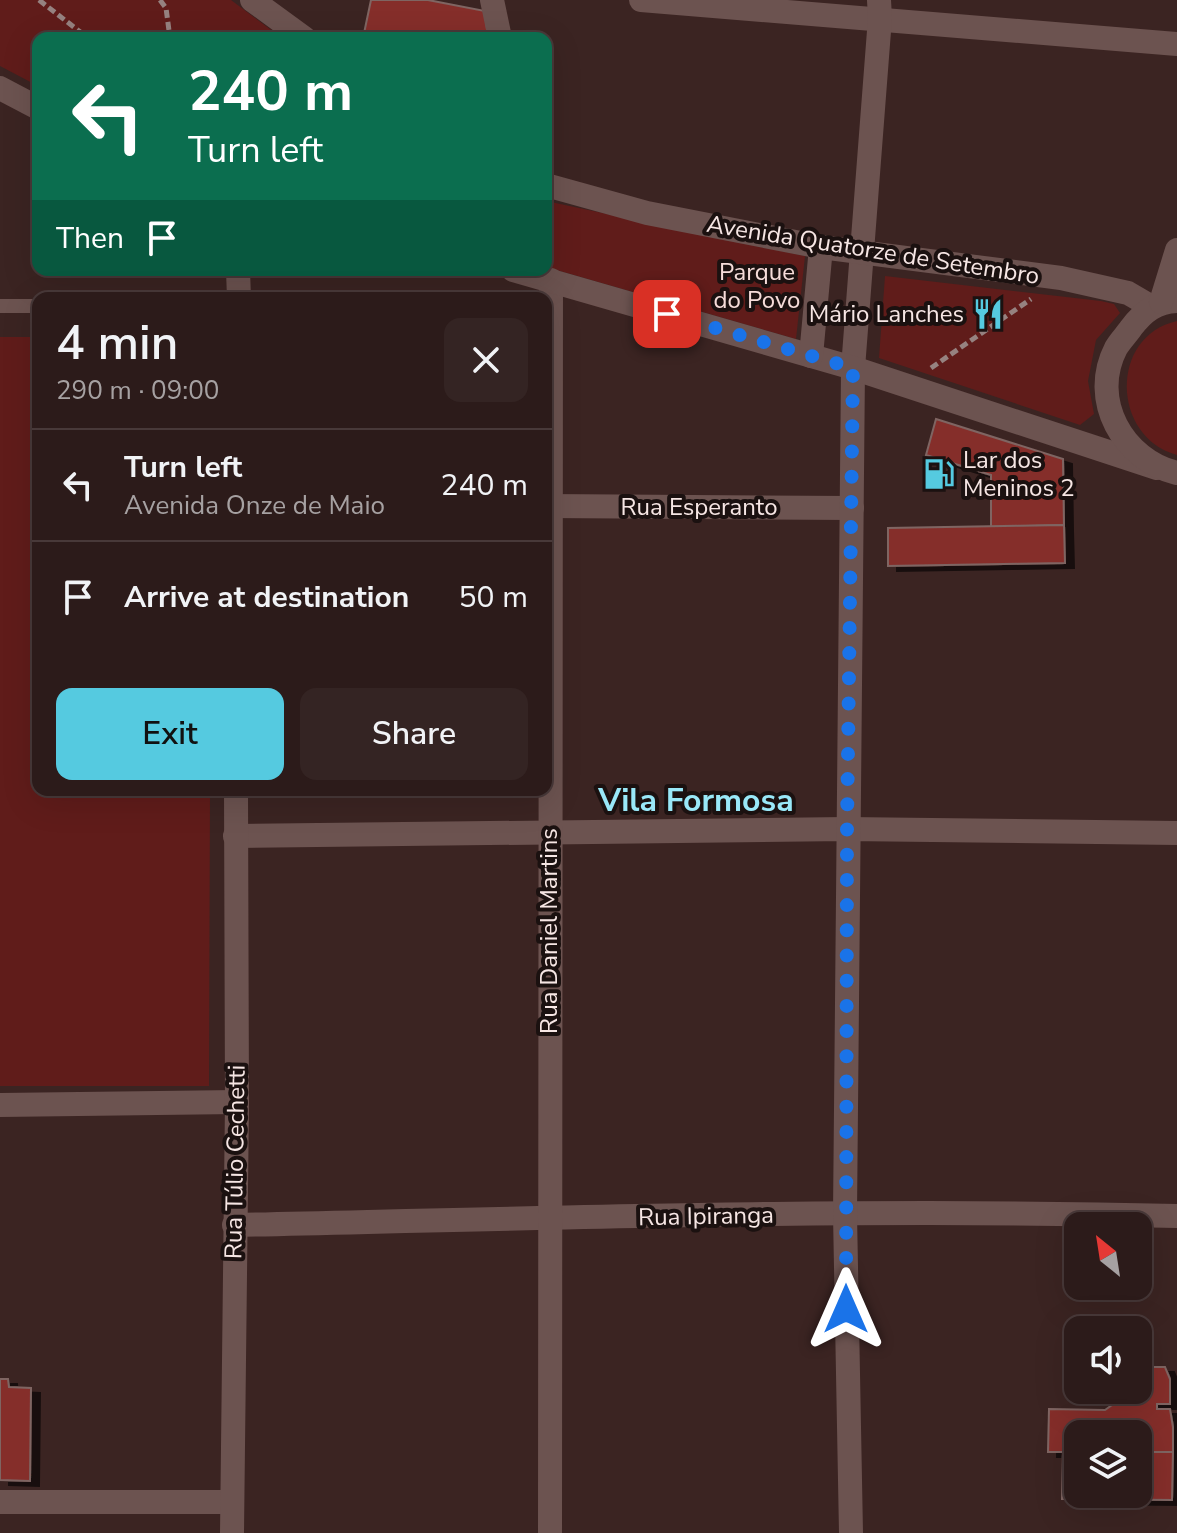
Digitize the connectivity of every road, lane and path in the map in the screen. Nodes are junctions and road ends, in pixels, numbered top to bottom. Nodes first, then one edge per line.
1 (39, 0) edge
2 (160, 0) edge
3 (252, 0) edge
4 (492, 0) edge
5 (641, 0) edge
6 (880, 9) edge
7 (80, 32) edge
8 (169, 32) edge
9 (296, 32) edge
10 (499, 32) edge
11 (1177, 44) edge
12 (0, 88) edge
13 (32, 105) edge
14 (552, 187) edge
15 (821, 247) junction
16 (1177, 250) edge
17 (863, 253) junction
18 (536, 276) edge
19 (1061, 278) junction
20 (551, 280) junction
21 (551, 292) edge
22 (1163, 303) edge
23 (0, 306) edge
24 (32, 306) edge
25 (811, 356) junction
26 (853, 368) junction
27 (906, 385) junction
28 (1167, 470) edge
29 (552, 506) edge
30 (852, 508) junction
31 (236, 796) edge
32 (549, 796) edge
33 (847, 829) junction
34 (549, 833) junction
35 (1177, 833) edge
36 (235, 836) junction
37 (237, 1102) junction
38 (0, 1105) edge
39 (845, 1214) junction
40 (1177, 1216) edge
41 (549, 1218) junction
42 (234, 1225) junction
43 (0, 1502) edge
44 (232, 1502) junction
45 (232, 1533) edge
46 (550, 1533) edge
47 (851, 1533) edge

1 - 7 path
2 - 8 path
3 - 9 street
4 - 10 street
5 - 6 street
6 - 11 street
6 - 17 street
12 - 13 street
14 - 15 street, Avenida Quatorze de Setembro
15 - 17 street, Avenida Quatorze de Setembro
15 - 25 street
16 - 22 street
17 - 19 street, Avenida Quatorze de Setembro
17 - 26 street
18 - 20 street
19 - 22 street, Avenida Quatorze de Setembro
19 - 27 path
20 - 21 street, Rua Daniel Martins
20 - 25 street
22 - 28 street
23 - 24 lane
25 - 26 street
26 - 27 street
26 - 30 street
27 - 28 street
29 - 30 street, Rua Esperanto
30 - 33 street
31 - 36 street, Rua Túlio Cechetti
32 - 34 street, Rua Daniel Martins
33 - 34 street
33 - 35 street
33 - 39 street
34 - 36 street
34 - 41 street, Rua Daniel Martins
36 - 37 street, Rua Túlio Cechetti
37 - 38 street
37 - 42 street, Rua Túlio Cechetti
39 - 40 street, Rua Ipiranga
39 - 41 street, Rua Ipiranga
39 - 47 street
41 - 42 street, Rua Ipiranga
41 - 46 street, Rua Daniel Martins
42 - 44 street, Rua Túlio Cechetti
43 - 44 street
44 - 45 street, Rua Túlio Cechetti

